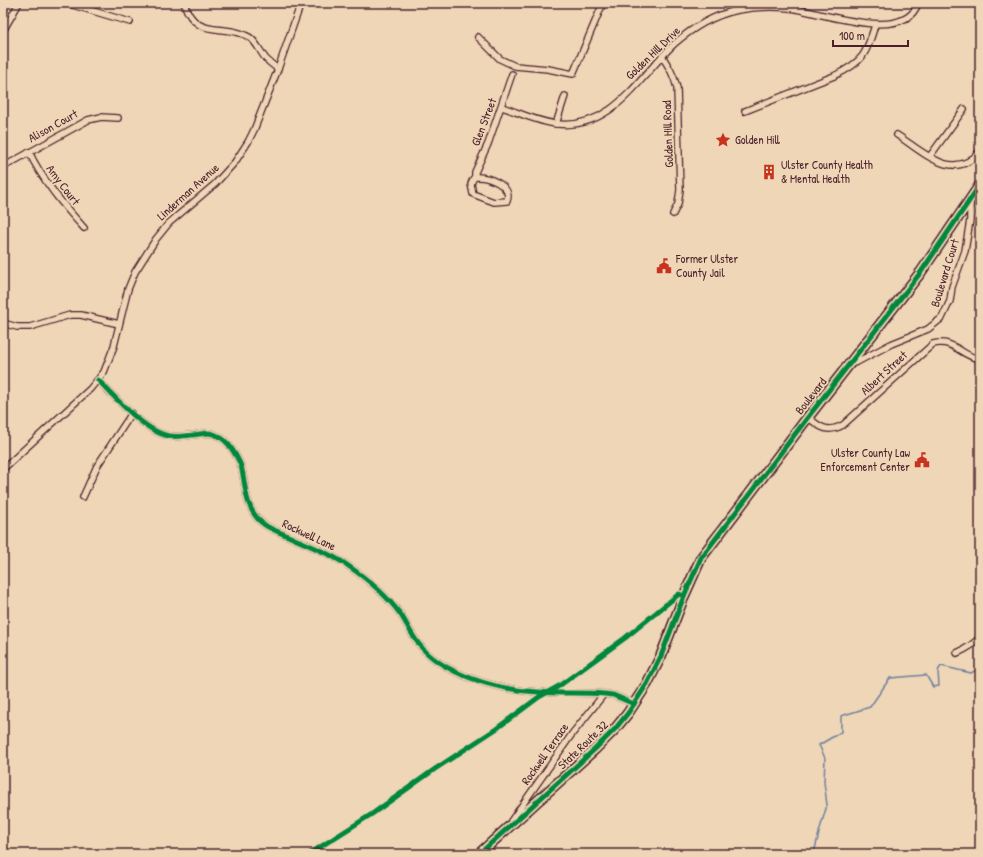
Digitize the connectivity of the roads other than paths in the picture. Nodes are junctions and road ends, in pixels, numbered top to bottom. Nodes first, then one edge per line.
1 (19, 3) edge
2 (66, 3) edge
3 (184, 3) edge
4 (301, 3) edge
5 (603, 3) edge
6 (918, 3) edge
7 (130, 22) dead end
8 (875, 25) junction
9 (3, 31) edge
10 (478, 37) dead end
11 (662, 56) junction
12 (278, 69) junction
13 (512, 74) dead end
14 (565, 96) dead end
15 (502, 106) junction
16 (964, 109) dead end
17 (745, 111) dead end
18 (118, 118) dead end
19 (556, 124) junction
20 (898, 135) dead end
21 (980, 151) edge
22 (29, 152) junction
23 (930, 156) junction
24 (3, 167) edge
25 (475, 177) junction
26 (980, 185) edge
27 (970, 201) junction
28 (673, 214) dead end
29 (84, 228) dead end
30 (3, 323) edge
31 (119, 324) junction
32 (980, 359) edge
33 (849, 364) junction
34 (100, 378) junction
35 (132, 413) junction
36 (808, 417) junction
37 (3, 469) edge
38 (83, 497) dead end
39 (672, 628) joint
40 (980, 637) edge
41 (957, 653) dead end
42 (604, 694) junction
43 (634, 704) junction
44 (505, 830) junction
45 (479, 854) edge

1 - 9 street
2 - 7 street
3 - 12 street
4 - 12 street, Linderman Avenue
5 - 10 street
6 - 8 street, Golden Hill Drive
8 - 11 street, Golden Hill Drive
8 - 17 street
11 - 19 street, Golden Hill Drive
11 - 28 street, Golden Hill Road
12 - 31 street, Linderman Avenue
13 - 15 street, Glen Street
14 - 19 street
15 - 19 street, Golden Hill Drive
15 - 25 street, Glen Street
16 - 23 street
18 - 22 street, Alison Court
20 - 23 street
21 - 23 street
22 - 24 street, Alison Court
22 - 29 street, Amy Court
25 - 25 street, Glen Street
26 - 27 main road, Boulevard
27 - 33 main road, Boulevard
27 - 33 street, Boulevard Court
30 - 31 street
31 - 34 street, Linderman Avenue
32 - 36 street, Albert Street
33 - 36 main road, Boulevard
34 - 35 street, Rockwell Lane
34 - 37 street, Linderman Avenue
35 - 38 street
35 - 42 street, Rockwell Lane
36 - 39 main road, Boulevard
39 - 43 main road, State Route 32
40 - 41 street
42 - 43 street, Rockwell Lane
42 - 44 street, Rockwell Terrace
43 - 44 main road, State Route 32
44 - 45 main road, State Route 32

